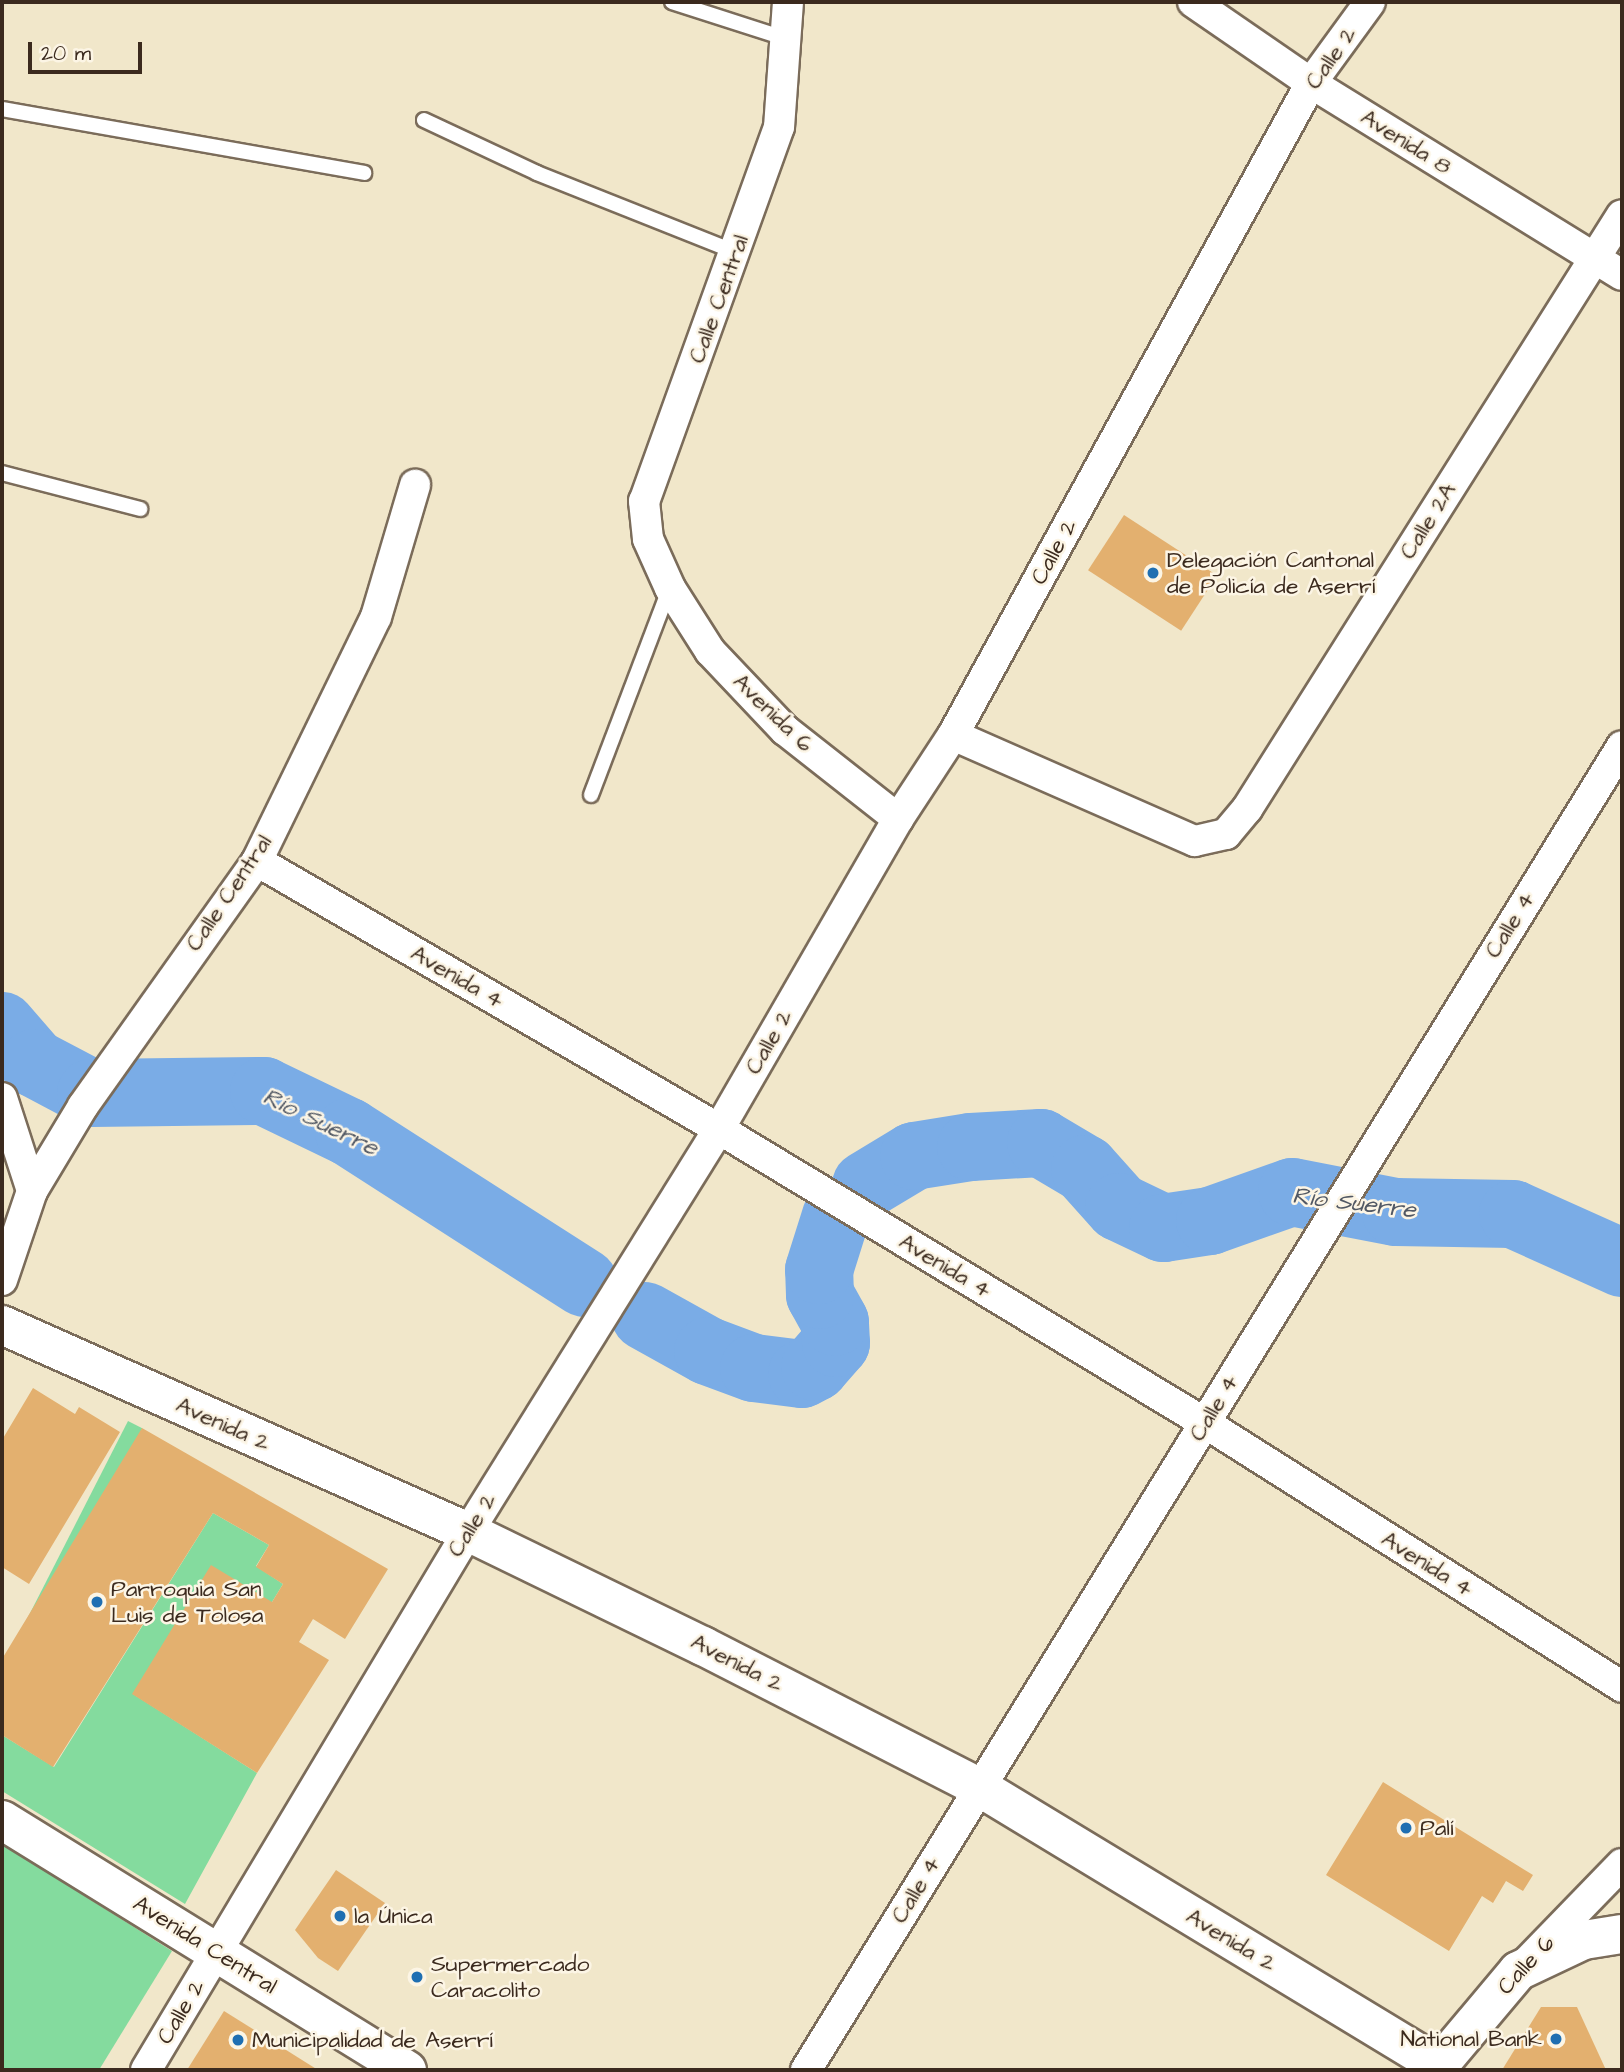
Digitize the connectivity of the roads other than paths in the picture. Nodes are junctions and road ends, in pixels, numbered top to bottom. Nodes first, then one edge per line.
1 (672, 2) edge
2 (789, 2) edge
3 (1193, 2) edge
4 (1370, 2) edge
5 (784, 38) junction
6 (1311, 83) junction
7 (2, 109) edge
8 (424, 120) dead end
9 (364, 173) dead end
10 (1622, 215) edge
11 (737, 253) junction
12 (1594, 258) junction
13 (1622, 275) edge
14 (2, 474) edge
15 (415, 485) dead end
16 (140, 509) dead end
17 (670, 588) junction
18 (953, 735) junction
19 (1622, 746) edge
20 (591, 795) dead end
21 (898, 819) junction
22 (257, 861) junction
23 (2, 1098) edge
24 (719, 1129) junction
25 (32, 1191) junction
26 (2, 1280) edge
27 (2, 1325) edge
28 (1205, 1423) junction
29 (468, 1532) junction
30 (1622, 1687) edge
31 (979, 1787) junction
32 (2, 1820) edge
33 (1622, 1864) edge
34 (1622, 1934) edge
35 (217, 1951) junction
36 (1518, 1971) junction
37 (1437, 2068) edge
38 (146, 2070) edge
39 (407, 2070) edge
40 (806, 2070) edge

1 - 5 lane
2 - 5 street, Calle Central
3 - 6 street, Avenida 8
4 - 6 street, Calle 2
5 - 11 street, Calle Central
6 - 12 street, Avenida 8
6 - 18 street, Calle 2
7 - 9 lane
8 - 11 lane
10 - 12 street, Calle 2A
11 - 17 street, Calle Central
12 - 13 street, Avenida 8
12 - 18 street, Calle 2A
14 - 16 lane
15 - 22 street, Calle Central
17 - 20 lane
17 - 21 street, Avenida 6
18 - 21 street, Calle 2
19 - 28 street, Calle 4
21 - 24 street, Calle 2
22 - 24 street, Avenida 4
22 - 25 street, Calle Central
23 - 25 street
24 - 28 street, Avenida 4
24 - 29 street, Calle 2
25 - 26 street, Calle Central
27 - 29 main road, Avenida 2
28 - 30 street, Avenida 4
28 - 31 street, Calle 4
29 - 31 main road, Avenida 2
29 - 35 street, Calle 2
31 - 37 main road, Avenida 2
31 - 40 street, Calle 4
32 - 35 main road, Avenida Central
33 - 36 street, Calle 6
34 - 36 main road
35 - 38 street, Calle 2
35 - 39 main road, Avenida Central
36 - 37 main road, Calle 6

